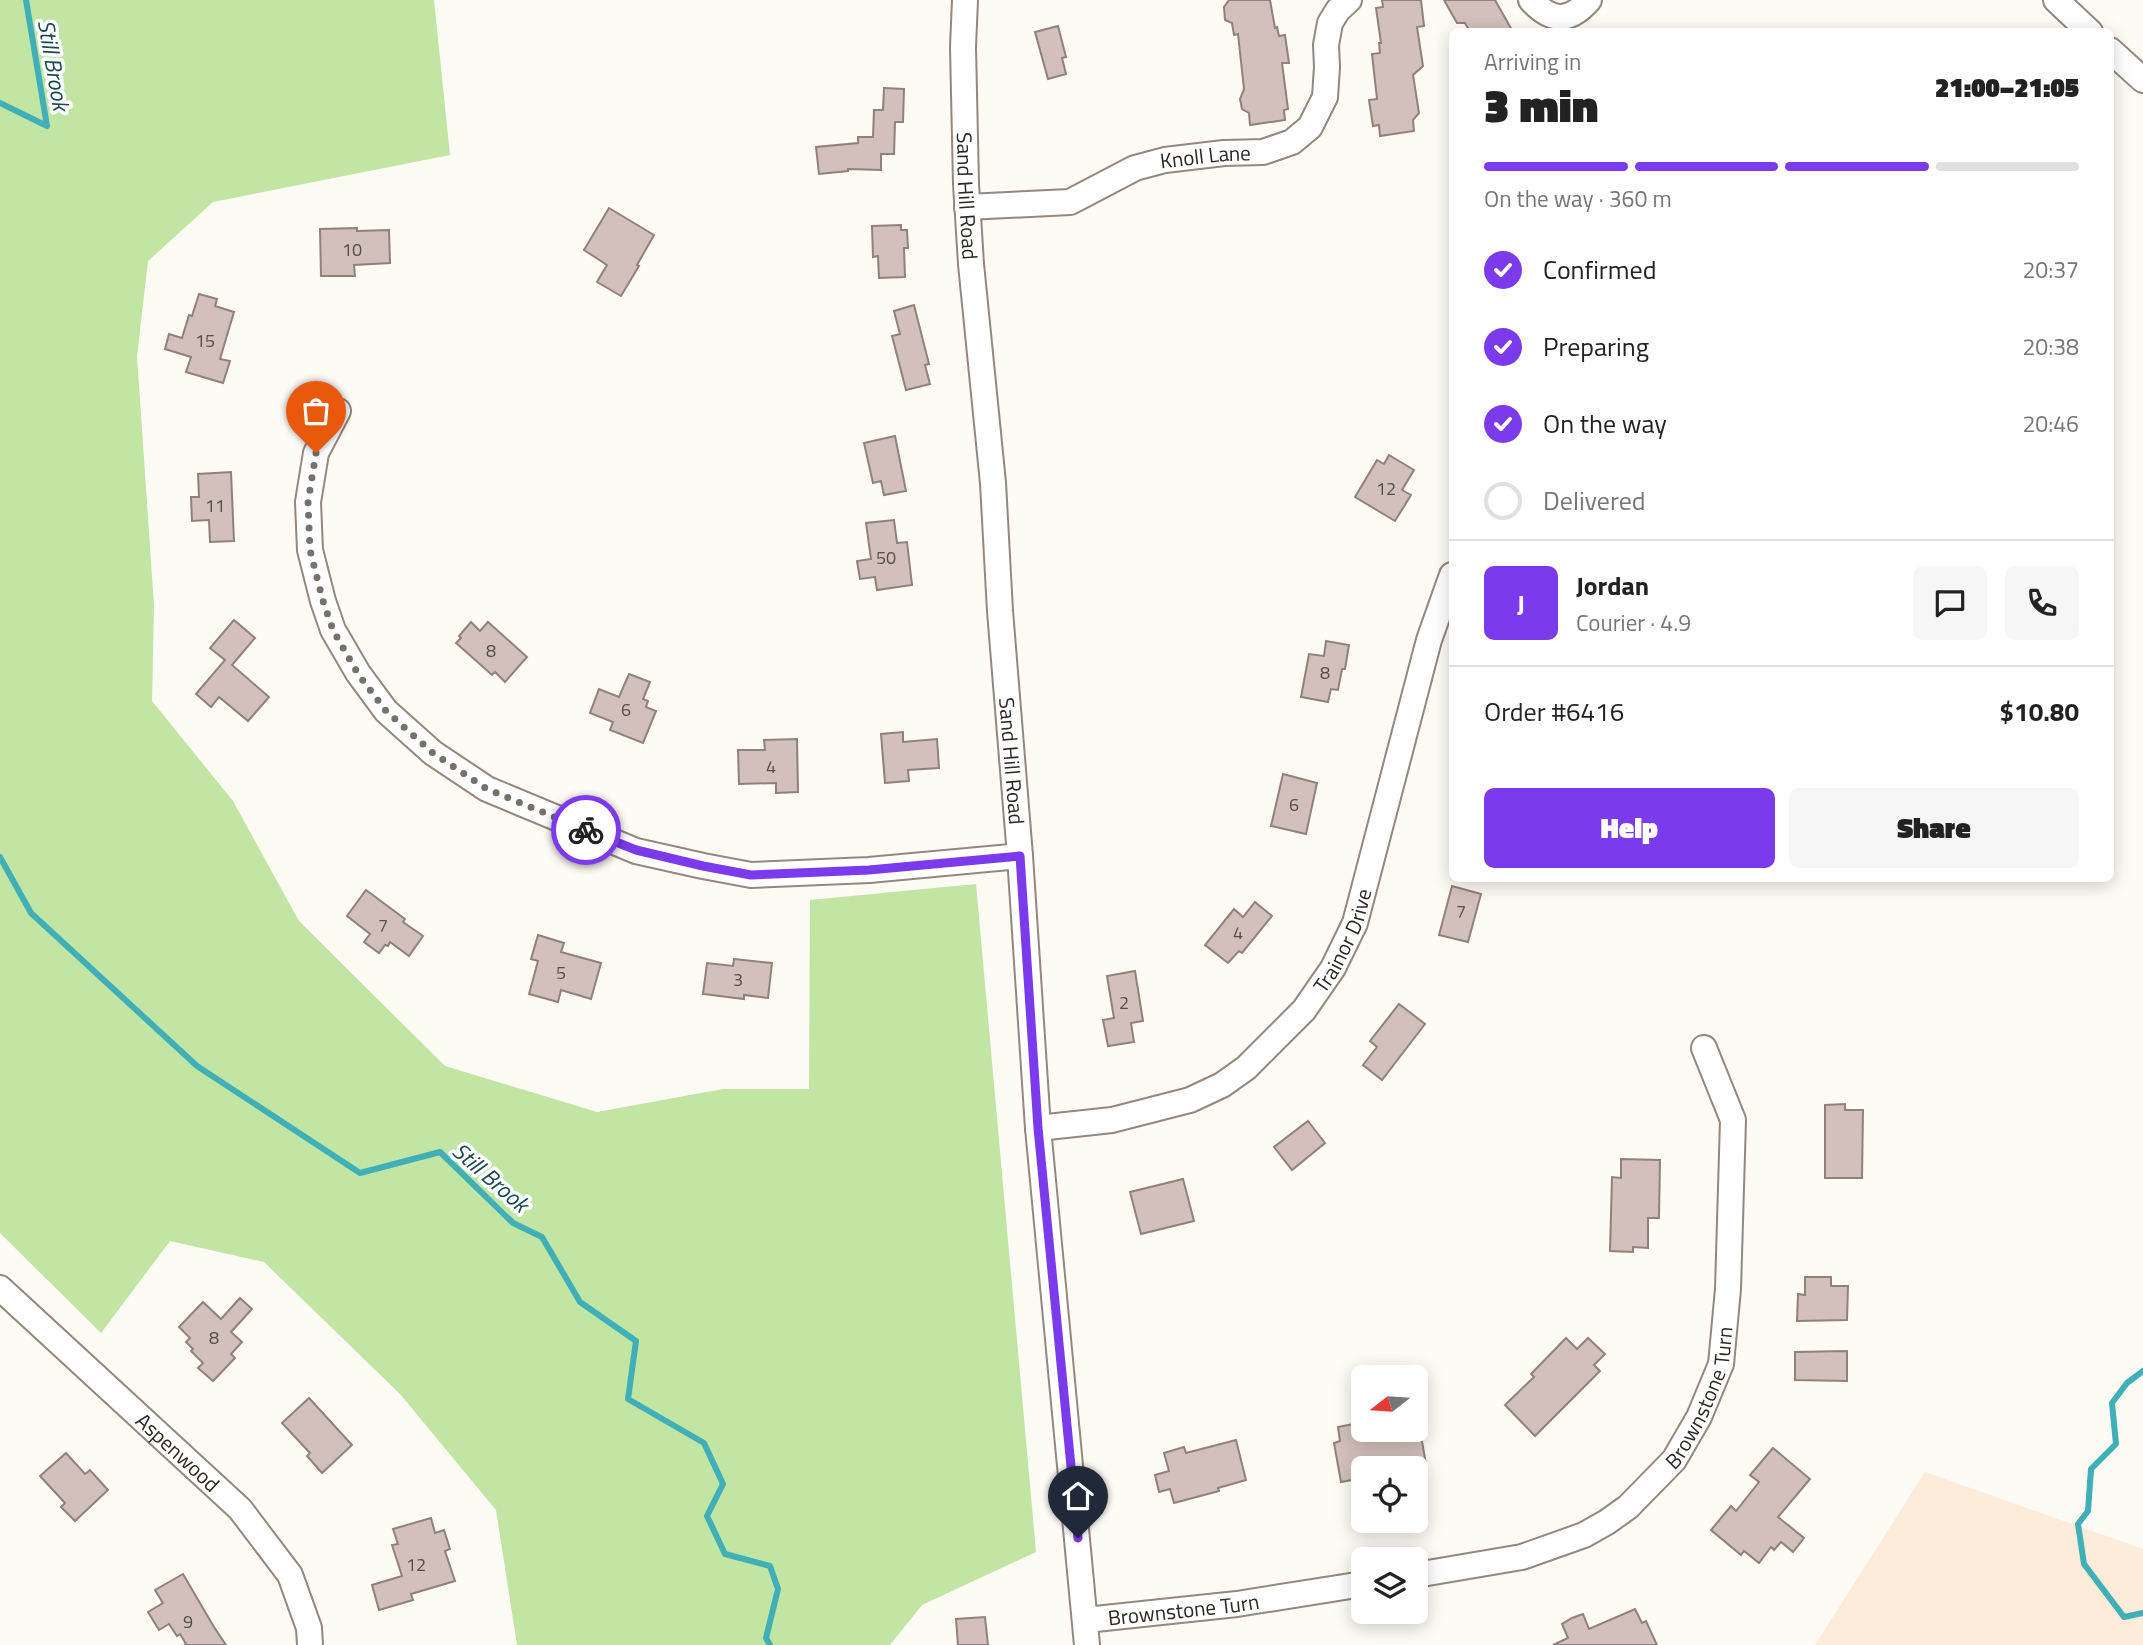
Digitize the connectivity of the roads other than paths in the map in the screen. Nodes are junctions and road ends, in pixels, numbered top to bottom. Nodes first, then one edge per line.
1 (965, 0) edge
2 (1349, 0) edge
3 (1531, 0) edge
4 (1589, 0) edge
5 (2056, 0) edge
6 (2086, 28) edge
7 (2114, 54) edge
8 (2143, 80) edge
9 (967, 207) junction
10 (338, 411) dead end
11 (1449, 583) edge
12 (1020, 856) junction
13 (1704, 1048) dead end
14 (1038, 1128) junction
15 (0, 1287) edge
16 (1428, 1573) edge
17 (1351, 1586) edge
18 (1086, 1620) junction
19 (310, 1645) edge
20 (1087, 1645) edge

1 - 9 street, Sand Hill Road
2 - 9 street, Knoll Lane
3 - 4 street
5 - 6 street
7 - 8 street
9 - 12 street, Sand Hill Road
10 - 12 street
11 - 14 street, Trainor Drive
12 - 14 street, Sand Hill Road
13 - 16 street, Brownstone Turn
14 - 18 street, Sand Hill Road
15 - 19 street, Aspenwood
17 - 18 street, Brownstone Turn
18 - 20 street, Sand Hill Road

